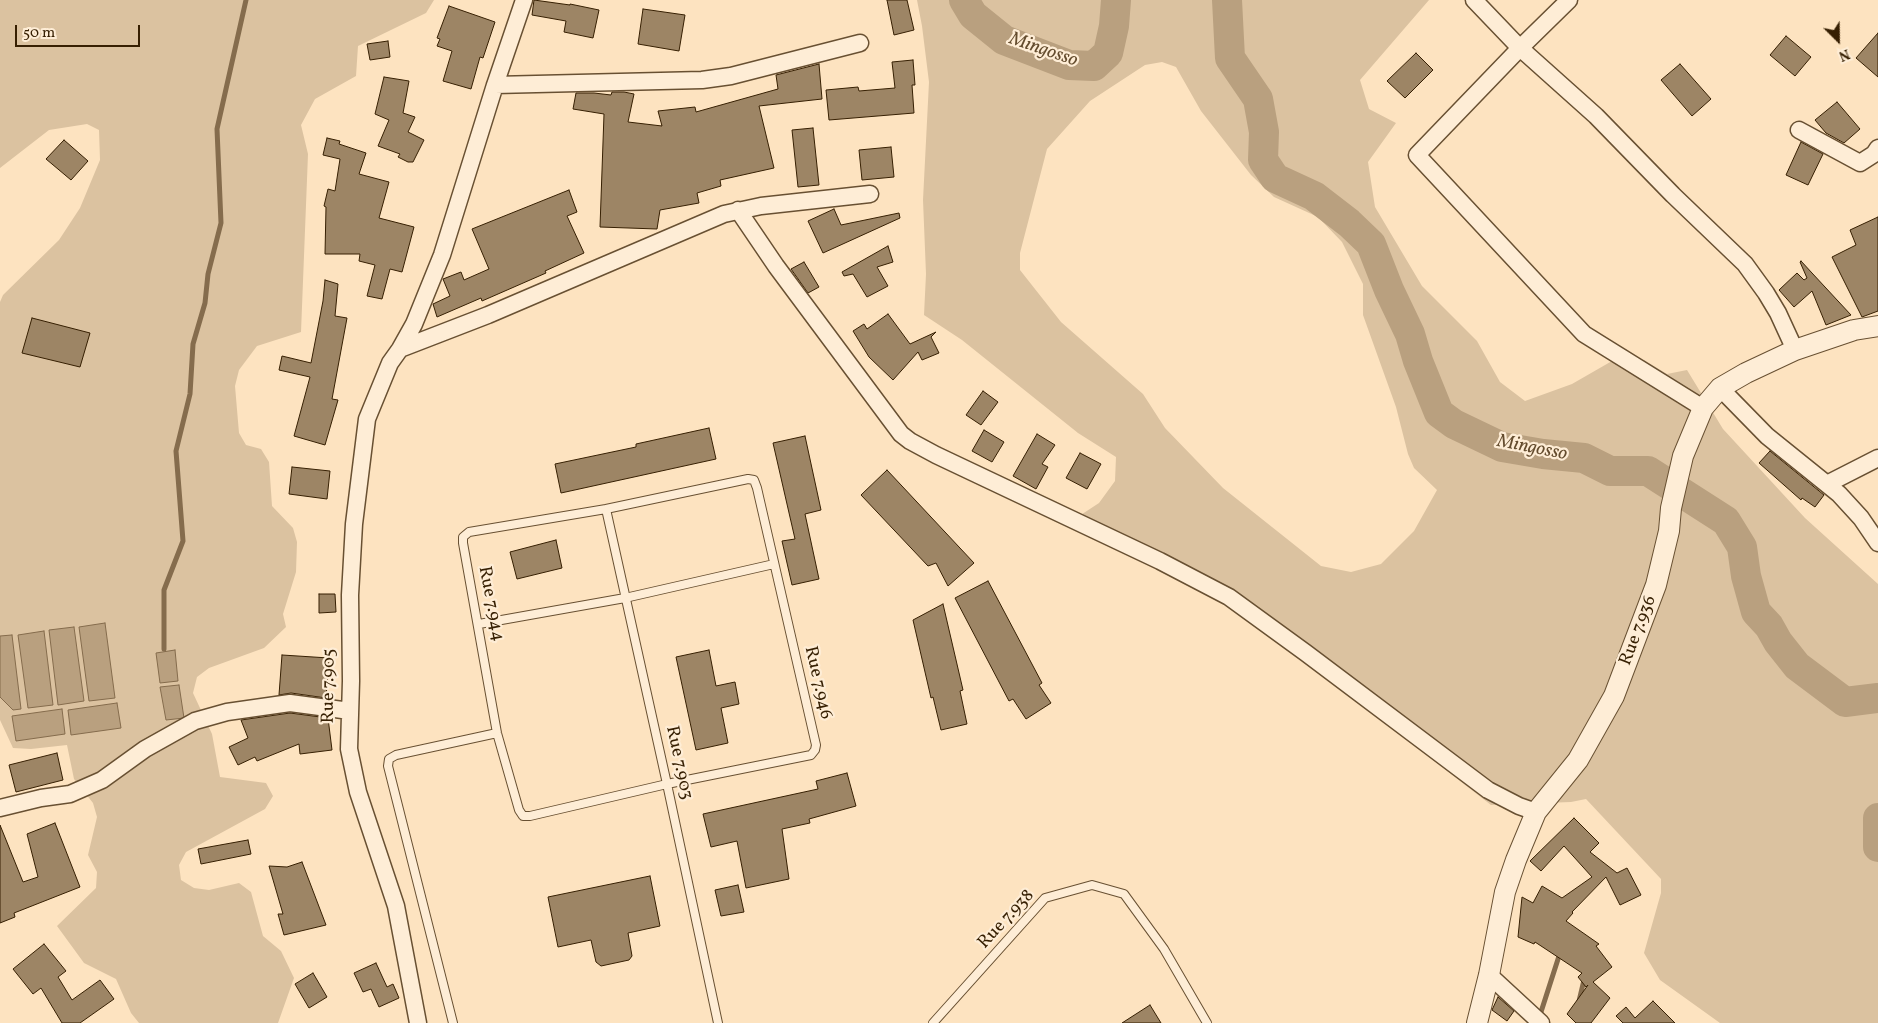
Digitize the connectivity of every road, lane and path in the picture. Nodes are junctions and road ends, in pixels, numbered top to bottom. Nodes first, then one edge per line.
1 (524, 0) edge
2 (1474, 0) edge
3 (1569, 0) edge
4 (860, 43) dead end
5 (1520, 48) junction
6 (494, 85) junction
7 (1799, 130) dead end
8 (1878, 148) edge
9 (870, 194) dead end
10 (738, 210) junction
11 (1878, 326) edge
12 (400, 349) junction
13 (1796, 350) junction
14 (1720, 388) junction
15 (1703, 408) junction
16 (1878, 458) edge
17 (748, 478) joint
18 (1827, 484) junction
19 (606, 509) junction
20 (1878, 543) edge
21 (774, 564) junction
22 (626, 598) junction
23 (478, 624) junction
24 (350, 711) junction
25 (497, 733) junction
26 (667, 784) junction
27 (0, 808) edge
28 (1536, 812) junction
29 (1489, 975) junction
30 (418, 1023) edge
31 (453, 1023) edge
32 (718, 1023) edge
33 (933, 1023) edge
34 (1207, 1023) edge
35 (1477, 1023) edge
36 (1541, 1023) edge

1 - 6 street, Rue 7.905
2 - 5 street
3 - 5 street
4 - 6 street
5 - 13 street
5 - 15 street
6 - 12 street, Rue 7.905
7 - 8 street
9 - 10 street
10 - 12 street
10 - 28 street
11 - 13 street, Rue 7.936
12 - 24 street, Rue 7.905
13 - 14 street, Rue 7.936
14 - 15 street, Rue 7.936
14 - 18 street
15 - 28 street, Rue 7.936
16 - 18 street
17 - 19 lane, Rue 7.944
17 - 21 lane, Rue 7.946
18 - 20 street
19 - 22 lane, Rue 7.903
19 - 23 lane, Rue 7.944
21 - 22 lane
21 - 26 lane, Rue 7.946
22 - 23 lane
22 - 26 lane, Rue 7.903
23 - 25 lane, Rue 7.944
24 - 27 street
24 - 30 street, Rue 7.905
25 - 26 lane, Rue 7.944
25 - 31 lane
26 - 32 lane, Rue 7.903
28 - 29 street, Rue 7.936
29 - 35 street, Rue 7.936
29 - 36 street
33 - 34 lane, Rue 7.938

